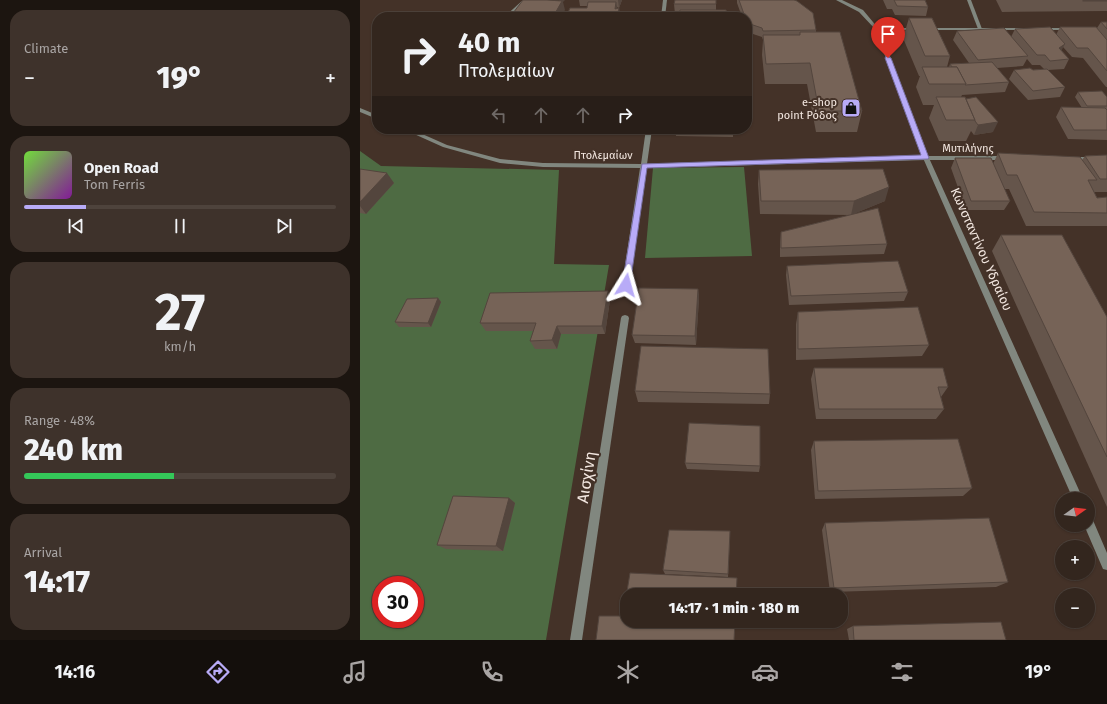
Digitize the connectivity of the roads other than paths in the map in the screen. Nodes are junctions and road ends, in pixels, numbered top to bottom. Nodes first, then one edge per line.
1 (526, 0) edge
2 (665, 0) edge
3 (838, 0) edge
4 (969, 0) edge
5 (512, 12) edge
6 (664, 12) edge
7 (877, 29) junction
8 (980, 29) junction
9 (1028, 29) edge
10 (1035, 29) edge
11 (1075, 29) edge
12 (360, 110) edge
13 (372, 115) edge
14 (418, 134) edge
15 (648, 134) edge
16 (926, 158) junction
17 (1012, 158) edge
18 (1060, 158) edge
19 (1107, 159) edge
20 (644, 166) junction
21 (626, 285) dead end
22 (625, 318) dead end
23 (1075, 492) edge
24 (1092, 532) edge
25 (1107, 565) edge
26 (576, 640) edge

1 - 5 street
2 - 6 street
3 - 7 street, Κωνσταντίνου Υδραίου
4 - 8 street
7 - 8 street
7 - 16 street, Κωνσταντίνου Υδραίου
8 - 9 street
10 - 11 street
12 - 13 street
14 - 20 street, Πτολεμαίων
15 - 20 street
16 - 17 street, Μυτιλήνης
16 - 20 street, Πτολεμαίων
16 - 23 street, Κωνσταντίνου Υδραίου
18 - 19 street
20 - 21 street
22 - 26 street, Αισχίνη
24 - 25 street

